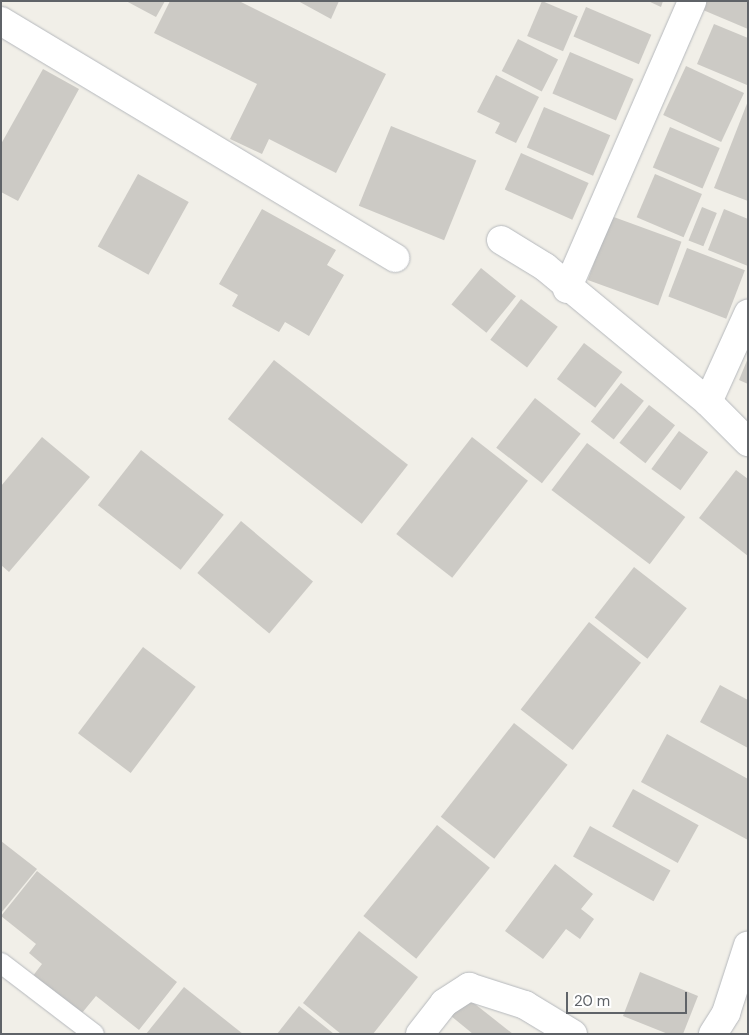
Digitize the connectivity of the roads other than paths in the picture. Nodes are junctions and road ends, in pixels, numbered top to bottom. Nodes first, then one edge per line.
1 (692, 1) edge
2 (1, 20) edge
3 (501, 240) dead end
4 (395, 258) dead end
5 (567, 289) junction
6 (748, 314) edge
7 (708, 402) junction
8 (748, 442) edge
9 (748, 945) edge
10 (1, 963) edge
11 (94, 1034) edge
12 (420, 1034) edge
13 (573, 1034) edge
14 (714, 1034) edge

1 - 5 street
2 - 4 street
3 - 5 street
5 - 7 street
6 - 7 street
7 - 8 street
9 - 14 street
10 - 11 lane
12 - 13 street

